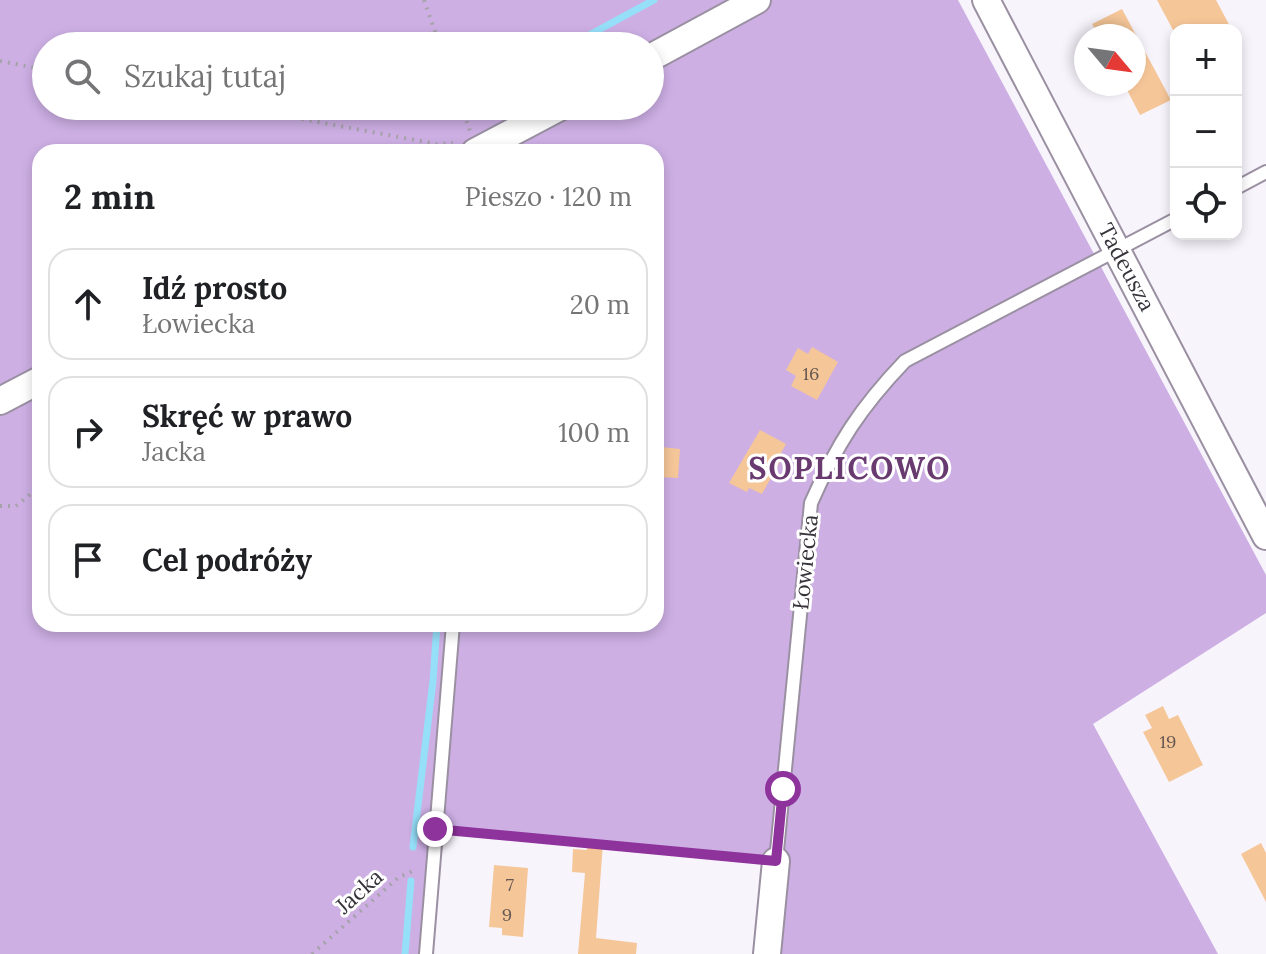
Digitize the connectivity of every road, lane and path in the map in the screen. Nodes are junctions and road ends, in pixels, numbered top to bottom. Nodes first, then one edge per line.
1 (424, 0) edge
2 (757, 0) edge
3 (986, 0) edge
4 (435, 32) edge
5 (664, 50) edge
6 (0, 61) edge
7 (32, 67) edge
8 (307, 120) edge
9 (471, 120) edge
10 (536, 120) edge
11 (437, 144) edge
12 (489, 144) edge
13 (492, 144) edge
14 (1266, 172) edge
15 (1242, 185) edge
16 (1170, 222) edge
17 (1118, 250) junction
18 (32, 384) edge
19 (0, 401) edge
20 (32, 493) edge
21 (0, 506) edge
22 (1266, 536) edge
23 (452, 632) edge
24 (435, 829) junction
25 (776, 861) junction
26 (433, 862) junction
27 (312, 954) edge
28 (426, 954) edge
29 (767, 954) edge

1 - 4 path
2 - 5 street
3 - 17 street, Tadeusza
6 - 7 path
8 - 11 path
9 - 12 path
10 - 13 street
14 - 15 lane
16 - 17 lane, Łowiecka
17 - 22 street, Tadeusza
17 - 25 lane, Łowiecka
18 - 19 street
20 - 21 path
23 - 24 lane
24 - 25 path
24 - 26 lane
25 - 29 street, Łowiecka
26 - 27 path, Jacka
26 - 28 lane

